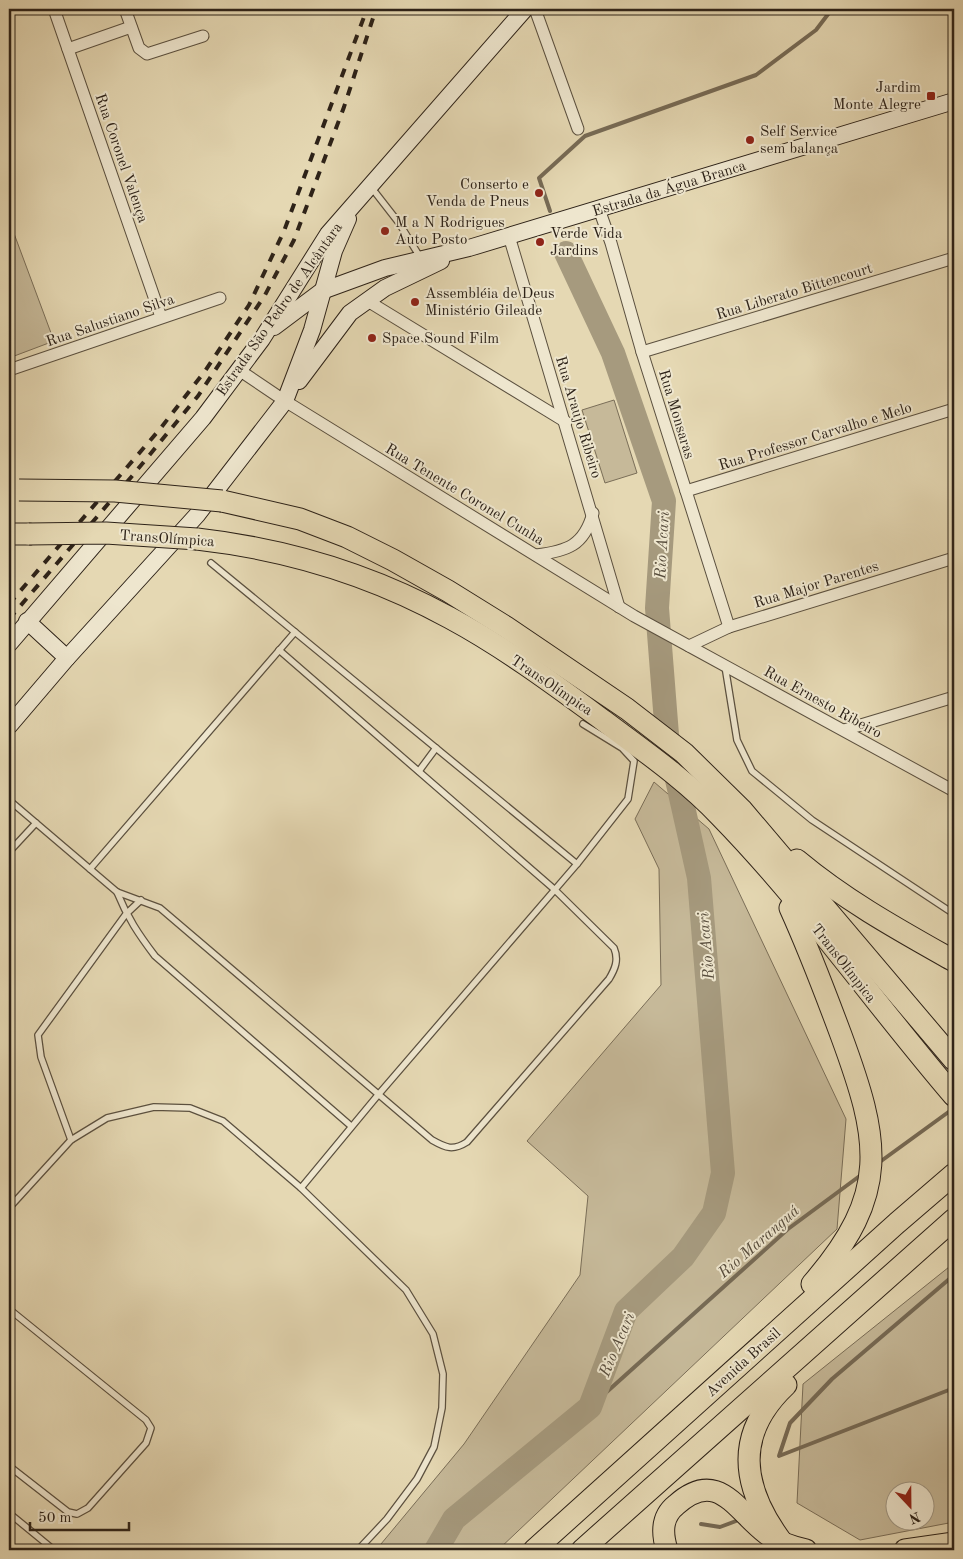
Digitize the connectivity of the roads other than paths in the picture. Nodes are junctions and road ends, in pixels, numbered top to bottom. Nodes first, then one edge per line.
1 (54, 9) edge
2 (125, 9) edge
3 (525, 9) edge
4 (535, 9) edge
5 (132, 27) junction
6 (203, 36) dead end
7 (68, 49) junction
8 (954, 101) edge
9 (578, 129) dead end
10 (371, 187) junction
11 (355, 203) junction
12 (598, 209) junction
13 (509, 236) junction
14 (469, 248) junction
15 (421, 258) junction
16 (954, 258) edge
17 (322, 291) junction
18 (220, 298) dead end
19 (366, 300) junction
20 (161, 318) junction
21 (262, 339) junction
22 (642, 352) junction
23 (9, 370) edge
24 (239, 370) junction
25 (284, 401) junction
26 (954, 409) edge
27 (566, 422) junction
28 (14, 490) edge
29 (686, 491) junction
30 (593, 513) junction
31 (19, 534) edge
32 (536, 555) junction
33 (954, 558) edge
34 (211, 563) dead end
35 (619, 607) junction
36 (28, 621) junction
37 (729, 627) junction
38 (295, 632) junction
39 (678, 639) joint
40 (9, 644) edge
41 (689, 646) junction
42 (279, 650) junction
43 (67, 658) junction
44 (724, 664) junction
45 (954, 697) edge
46 (583, 724) dead end
47 (9, 726) edge
48 (844, 730) junction
49 (436, 748) junction
50 (419, 771) junction
51 (954, 791) edge
52 (9, 800) edge
53 (739, 807) junction
54 (36, 823) junction
55 (9, 852) edge
56 (577, 864) junction
57 (90, 869) junction
58 (779, 880) junction
59 (554, 889) junction
60 (118, 892) junction
61 (141, 900) junction
62 (126, 914) junction
63 (954, 914) edge
64 (954, 961) edge
65 (954, 1060) edge
66 (378, 1095) junction
67 (954, 1096) edge
68 (351, 1126) junction
69 (71, 1140) junction
70 (954, 1174) edge
71 (301, 1188) junction
72 (9, 1208) edge
73 (954, 1219) edge
74 (954, 1230) edge
75 (9, 1309) edge
76 (773, 1335) junction
77 (9, 1466) edge
78 (9, 1513) edge
79 (782, 1542) junction
80 (954, 1543) edge
81 (54, 1550) edge
82 (358, 1550) edge
83 (534, 1550) edge
84 (582, 1550) edge
85 (667, 1550) edge
86 (806, 1550) edge
87 (905, 1550) edge

1 - 7 street, Rua Coronel Valença
2 - 5 street
3 - 10 street, Estrada São Pedro de Alcântara
4 - 9 street
5 - 6 street
5 - 7 street
7 - 20 street, Rua Coronel Valença
8 - 12 street, Estrada da Água Branca
10 - 11 street, Estrada São Pedro de Alcântara
10 - 15 lane
11 - 17 street, Estrada São Pedro de Alcântara
11 - 21 street, Estrada São Pedro de Alcântara
12 - 13 street, Estrada da Água Branca
12 - 22 street, Rua Monsaras
13 - 14 street, Estrada da Água Branca
13 - 27 street, Rua Araujo Ribeiro
14 - 15 street, Estrada da Água Branca
14 - 19 street, Estrada da Água Branca
15 - 17 street, Estrada da Água Branca
16 - 22 street, Rua Liberato Bittencourt
17 - 21 street, Estrada da Água Branca
17 - 25 street, Estrada São Pedro de Alcântara
18 - 20 street, Rua Salustiano Silva
19 - 25 street, Estrada da Água Branca
19 - 27 street
20 - 23 street, Rua Salustiano Silva
21 - 24 street, Estrada São Pedro de Alcântara
22 - 29 street, Rua Monsaras
24 - 25 street, Rua Tenente Coronel Cunha
24 - 36 street, Estrada São Pedro de Alcântara
25 - 32 street, Rua Tenente Coronel Cunha
25 - 43 street, Estrada São Pedro de Alcântara
26 - 29 street, Rua Professor Carvalho e Melo
27 - 30 street, Rua Araujo Ribeiro
28 - 53 highway, TransOlímpica, bridge
29 - 37 street, Rua Monsaras
30 - 32 street
30 - 35 street, Rua Araujo Ribeiro
31 - 58 highway, TransOlímpica, bridge
32 - 35 street, Rua Tenente Coronel Cunha
33 - 37 street, Rua Major Parentes
34 - 38 lane
35 - 39 street, Rua Tenente Coronel Cunha
36 - 40 street, Estrada São Pedro de Alcântara
36 - 43 street
37 - 41 street, Rua Major Parentes
38 - 42 lane
38 - 49 lane
39 - 41 street, Rua Ernesto Ribeiro
41 - 44 street, Rua Ernesto Ribeiro
42 - 50 lane
42 - 57 lane
43 - 47 street, Estrada São Pedro de Alcântara
44 - 48 street, Rua Ernesto Ribeiro
44 - 63 lane
45 - 48 street
46 - 56 lane
48 - 51 street, Rua Ernesto Ribeiro
49 - 50 lane
49 - 56 lane
50 - 59 lane
52 - 54 lane
53 - 64 highway
53 - 65 highway, TransOlímpica
54 - 55 lane
54 - 57 lane
56 - 59 lane
57 - 60 lane
58 - 67 highway, TransOlímpica
58 - 76 highway
59 - 66 lane
59 - 66 lane
60 - 61 lane
60 - 62 lane
61 - 62 lane
61 - 66 lane
62 - 68 lane
62 - 69 lane
66 - 68 lane
68 - 71 lane
69 - 71 lane
69 - 72 lane
70 - 76 highway, Avenida Brasil
71 - 82 lane
73 - 84 highway
74 - 79 highway
75 - 77 lane
76 - 83 highway, Avenida Brasil
78 - 81 lane
79 - 85 highway
79 - 86 highway
80 - 87 highway

